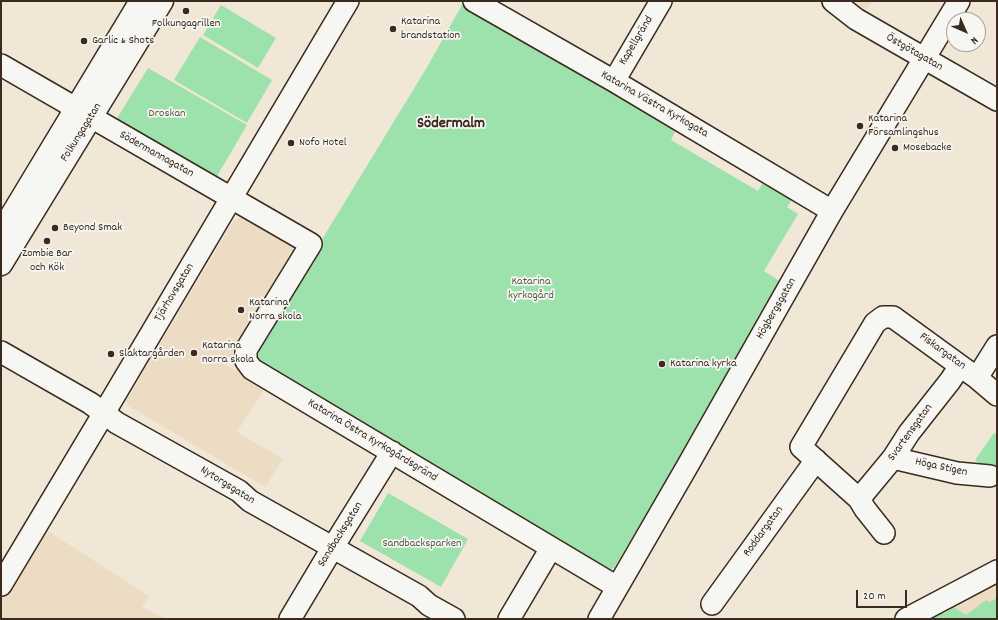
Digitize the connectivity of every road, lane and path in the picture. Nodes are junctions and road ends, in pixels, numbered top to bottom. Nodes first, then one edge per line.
1 (141, 1) edge
2 (162, 1) edge
3 (348, 1) edge
4 (474, 1) edge
5 (661, 1) edge
6 (833, 1) edge
7 (959, 1) edge
8 (924, 59) junction
9 (1, 65) edge
10 (614, 81) junction
11 (997, 100) edge
12 (84, 113) junction
13 (232, 198) junction
14 (832, 211) junction
15 (1, 233) edge
16 (311, 244) joint
17 (1, 264) edge
18 (883, 316) joint
19 (997, 346) edge
20 (1, 352) edge
21 (960, 366) junction
22 (977, 378) junction
23 (997, 395) edge
24 (104, 413) junction
25 (392, 452) junction
26 (808, 454) junction
27 (893, 458) junction
28 (990, 476) dead end
29 (859, 498) junction
30 (884, 533) dead end
31 (333, 548) junction
32 (551, 548) junction
33 (997, 571) edge
34 (1, 585) edge
35 (617, 587) junction
36 (712, 604) dead end
37 (290, 619) edge
38 (454, 619) edge
39 (509, 619) edge
40 (599, 619) edge
41 (906, 619) edge

1 - 12 street, Folkungagatan
2 - 12 street, Folkungagatan
3 - 13 street, Tjärhovsgatan
4 - 10 street, Katarina Västra Kyrkogata
5 - 10 street, Kapellgränd
6 - 8 street, Östgötagatan
7 - 8 street, Högbergsgatan
8 - 11 street, Östgötagatan
8 - 14 street, Högbergsgatan
9 - 12 street, Södermannagatan
10 - 14 street, Katarina Västra Kyrkogata
12 - 13 street, Södermannagatan
12 - 15 street, Folkungagatan
12 - 17 street, Folkungagatan
13 - 16 street, Södermannagatan
13 - 24 street, Tjärhovsgatan
14 - 35 street, Högbergsgatan
16 - 25 street, Katarina Östra Kyrkogårdsgränd
18 - 21 street, Fiskargatan
18 - 26 street, Roddargatan
19 - 22 street
20 - 24 street, Nytorgsgatan
21 - 22 street, Fiskargatan
21 - 27 street, Svartensgatan
22 - 23 street, Fiskargatan
24 - 31 street, Nytorgsgatan
24 - 34 street, Tjärhovsgatan
25 - 31 street, Sandbacksgatan
25 - 32 street, Katarina Östra Kyrkogårdsgränd
26 - 29 street
26 - 36 street, Roddargatan
27 - 28 street, Höga Stigen
27 - 29 street, Svartensgatan
29 - 30 street
31 - 37 street, Sandbacksgatan
31 - 38 street, Nytorgsgatan
32 - 35 street, Katarina Östra Kyrkogårdsgränd
32 - 39 street
33 - 41 street
35 - 40 street, Högbergsgatan

